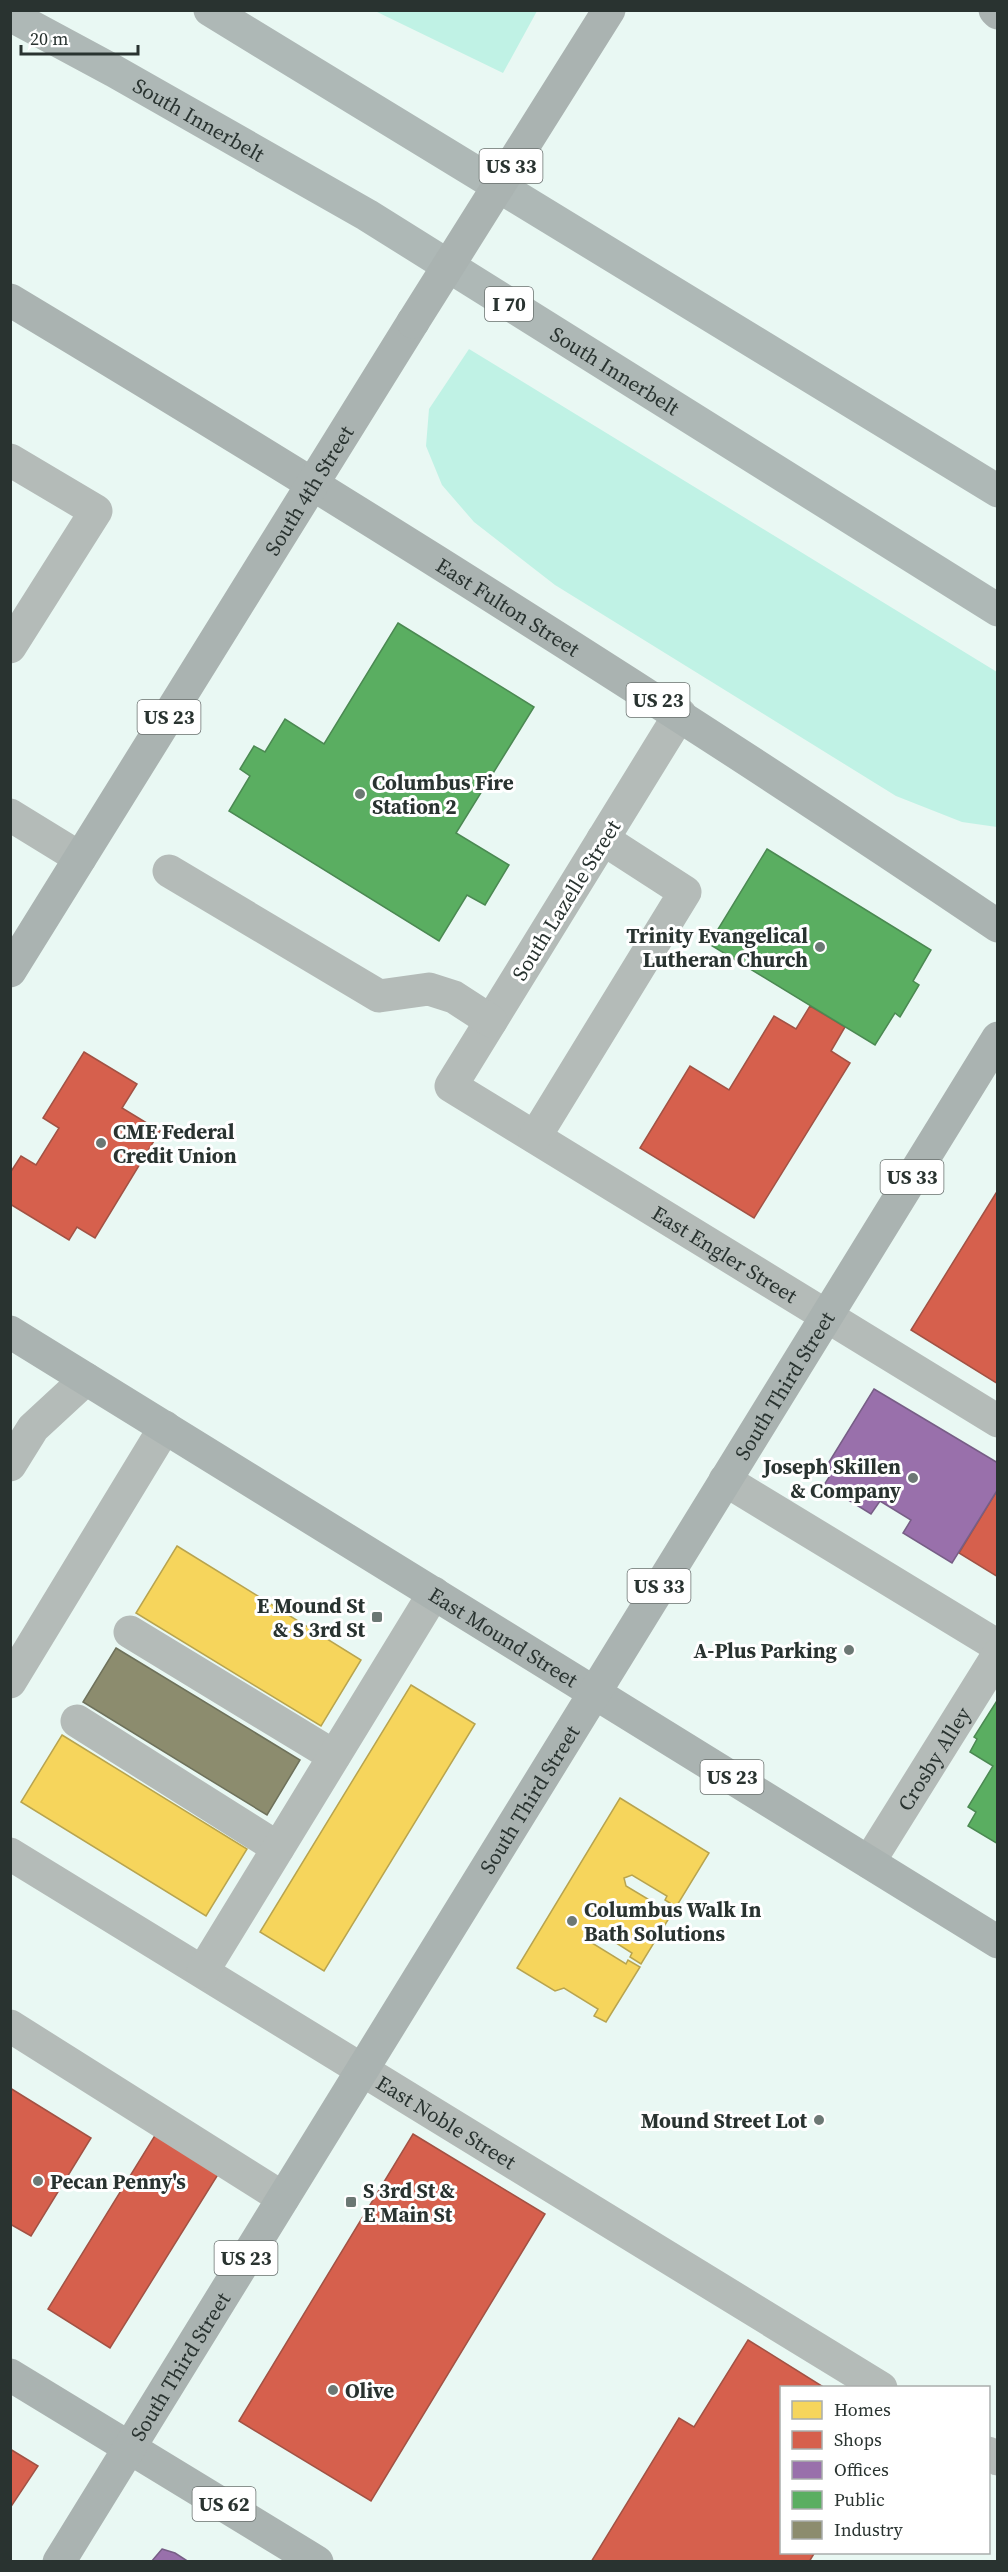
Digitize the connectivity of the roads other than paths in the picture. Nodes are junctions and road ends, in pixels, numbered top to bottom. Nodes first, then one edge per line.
1 (210, 10) edge
2 (609, 10) edge
3 (10, 15) edge
4 (10, 300) edge
5 (10, 460) edge
6 (312, 484) junction
7 (998, 491) edge
8 (998, 610) edge
9 (10, 648) edge
10 (680, 714) junction
11 (10, 815) edge
12 (603, 839) junction
13 (80, 858) junction
14 (169, 871) dead end
15 (998, 926) edge
16 (10, 971) edge
17 (491, 1021) junction
18 (998, 1038) edge
19 (452, 1086) joint
20 (535, 1137) junction
21 (826, 1316) junction
22 (10, 1332) edge
23 (86, 1379) junction
24 (998, 1422) edge
25 (165, 1427) junction
26 (10, 1465) edge
27 (725, 1480) junction
28 (434, 1593) junction
29 (130, 1632) dead end
30 (998, 1646) edge
31 (998, 1654) edge
32 (10, 1682) edge
33 (594, 1692) junction
34 (77, 1721) dead end
35 (334, 1756) junction
36 (278, 1848) junction
37 (10, 1854) edge
38 (869, 1862) junction
39 (998, 1942) edge
40 (203, 1971) junction
41 (10, 2026) edge
42 (362, 2070) junction
43 (284, 2198) junction
44 (10, 2375) edge
45 (878, 2386) edge
46 (130, 2447) junction
47 (59, 2562) edge
48 (317, 2562) edge

1 - 7 highway
2 - 6 main road, South 4th Street / US 33, bridge
3 - 8 highway, South Innerbelt / I 70
4 - 6 main road, East Fulton Street
5 - 9 lane
6 - 10 main road, East Fulton Street / US 23
6 - 13 main road, South 4th Street / US 23
10 - 12 lane, South Lazelle Street
10 - 15 main road, East Fulton Street / US 23
11 - 13 lane
12 - 17 lane, South Lazelle Street
12 - 20 lane
13 - 16 main road, South 4th Street / US 23
14 - 17 lane
17 - 19 lane, South Lazelle Street
18 - 21 main road, South Third Street / US 33
19 - 20 lane, East Engler Street
20 - 21 lane, East Engler Street
21 - 24 lane, East Engler Street
21 - 27 main road, South Third Street / US 33
22 - 23 main road, East Mound Street
23 - 25 main road, East Mound Street
23 - 26 lane
25 - 28 main road, East Mound Street
25 - 32 lane
27 - 30 lane
27 - 33 main road, South Third Street / US 33
28 - 33 main road, East Mound Street
28 - 35 lane
29 - 35 lane
31 - 38 lane, Crosby Alley
33 - 38 main road, East Mound Street / US 23
33 - 42 main road, South Third Street / US 23
34 - 36 lane
35 - 36 lane
36 - 40 lane
37 - 40 lane, East Noble Street
38 - 39 main road, East Mound Street / US 23
40 - 42 lane, East Noble Street
41 - 43 lane
42 - 43 main road, South Third Street / US 23
42 - 45 lane, East Noble Street
43 - 46 main road, South Third Street / US 23
44 - 46 main road, US 62
46 - 47 main road, South Third Street / US 23
46 - 48 main road, US 62

